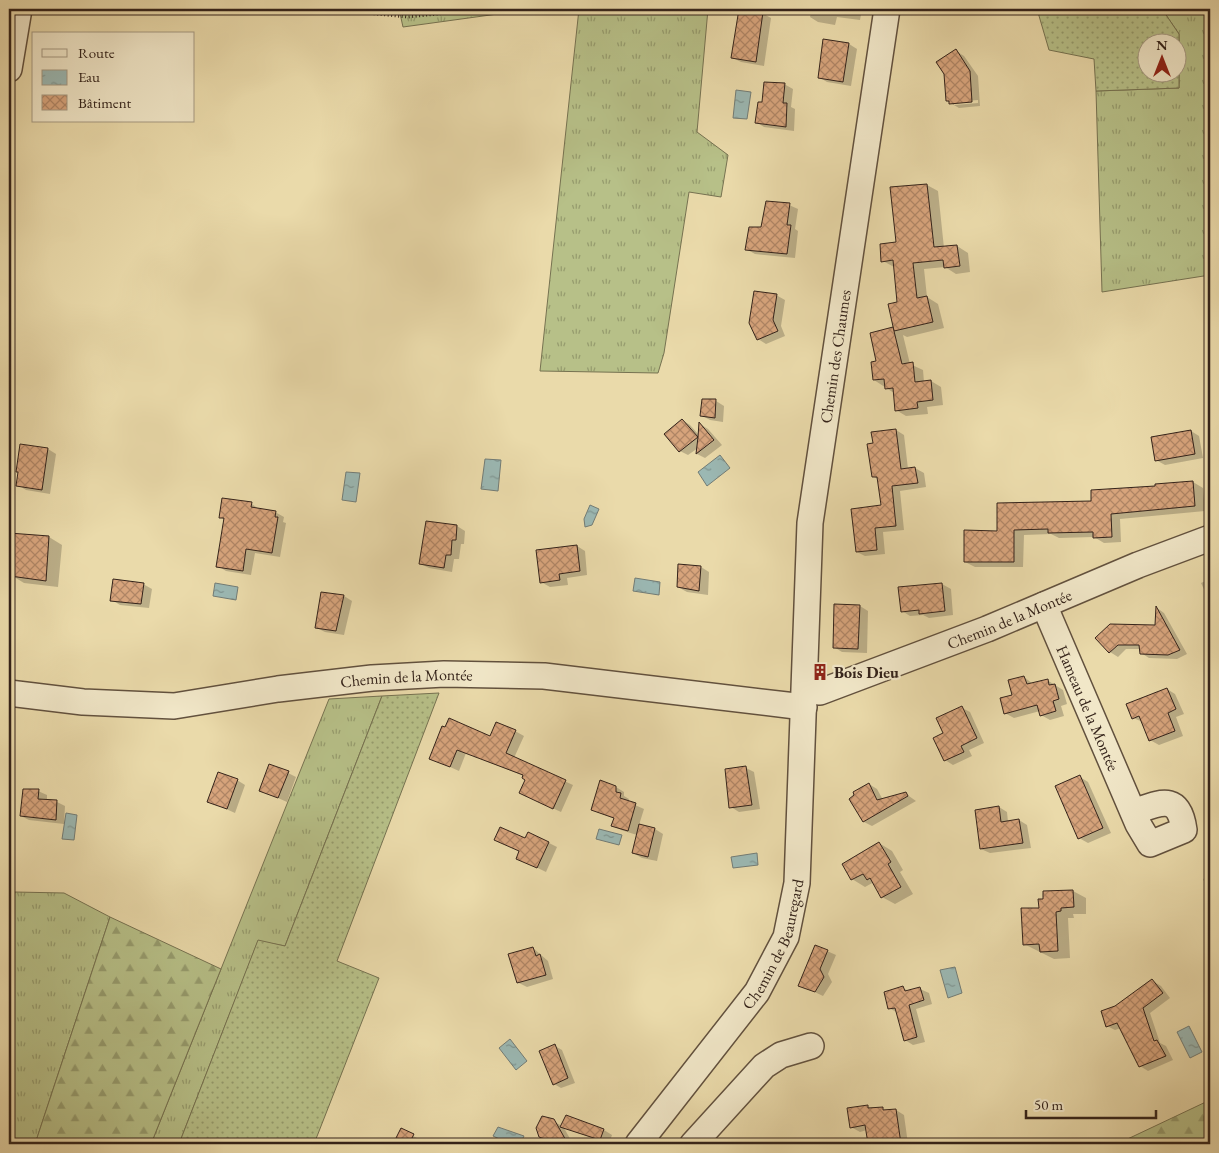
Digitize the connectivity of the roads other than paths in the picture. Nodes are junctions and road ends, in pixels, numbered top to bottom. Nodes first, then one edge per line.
1 (19, 9) edge
2 (887, 9) edge
3 (9, 69) edge
4 (1210, 538) edge
5 (1044, 605) junction
6 (9, 693) edge
7 (804, 698) junction
8 (1133, 812) dead end
9 (811, 1046) dead end
10 (638, 1144) edge
11 (693, 1144) edge

1 - 3 street
2 - 7 street, Chemin des Chaumes
4 - 5 street, Chemin de la Montée
5 - 7 street, Chemin de la Montée
5 - 8 street, Hameau de la Montée
6 - 7 street, Chemin de la Montée
7 - 10 street, Chemin de Beauregard
9 - 11 street

